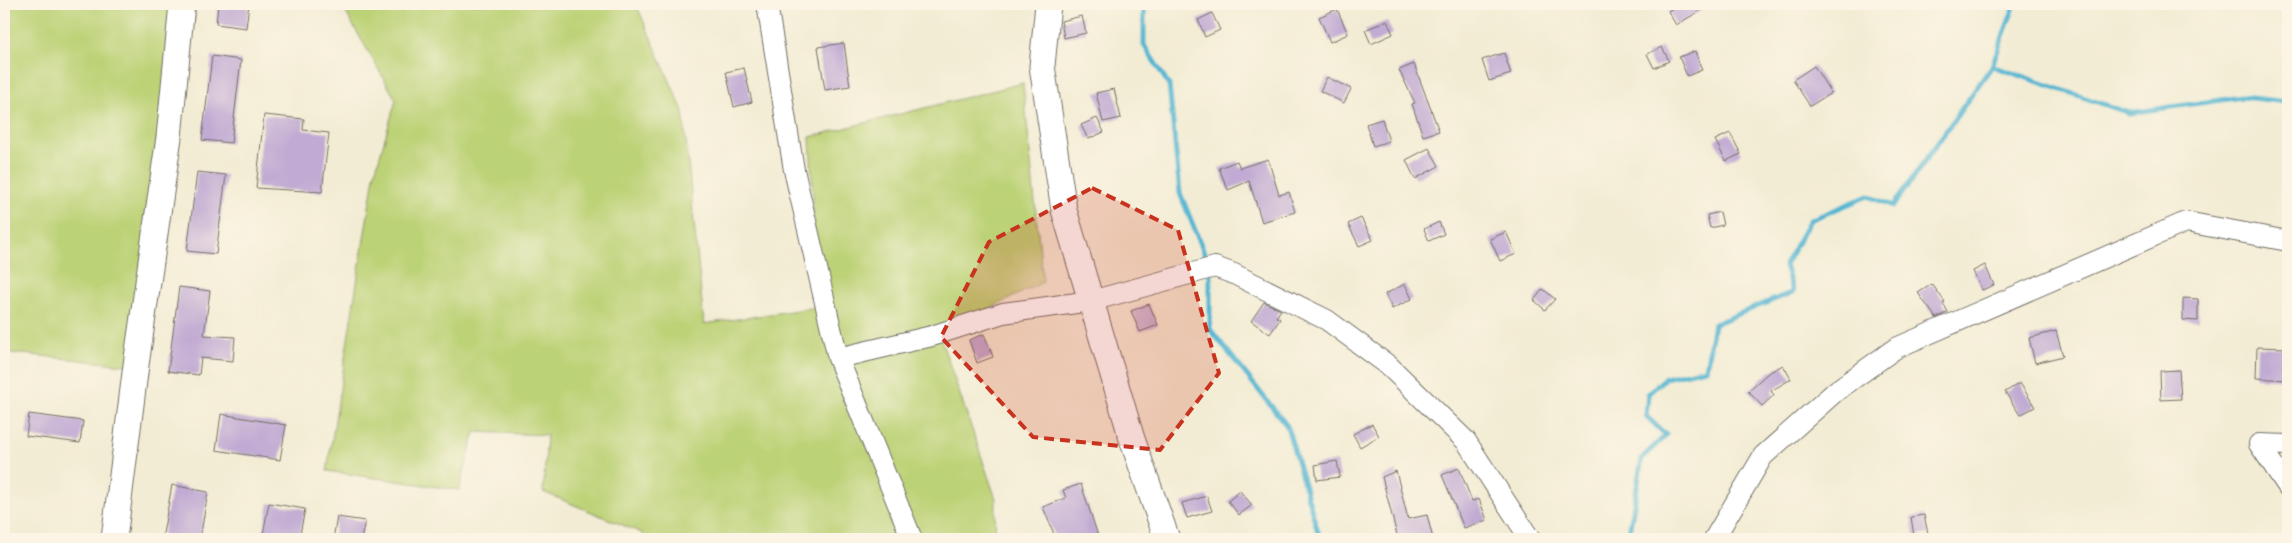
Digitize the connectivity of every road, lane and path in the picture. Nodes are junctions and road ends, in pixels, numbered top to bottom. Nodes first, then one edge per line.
1 (182, 4) edge
2 (767, 4) edge
3 (1048, 4) edge
4 (2288, 241) edge
5 (1091, 301) junction
6 (838, 358) junction
7 (2288, 445) edge
8 (2288, 487) edge
9 (114, 539) edge
10 (912, 539) edge
11 (1167, 539) edge
12 (1530, 539) edge
13 (1714, 539) edge

1 - 9 street
2 - 6 street
3 - 5 street
4 - 13 street
5 - 6 street
5 - 11 street
5 - 12 street
6 - 10 street
7 - 8 street

